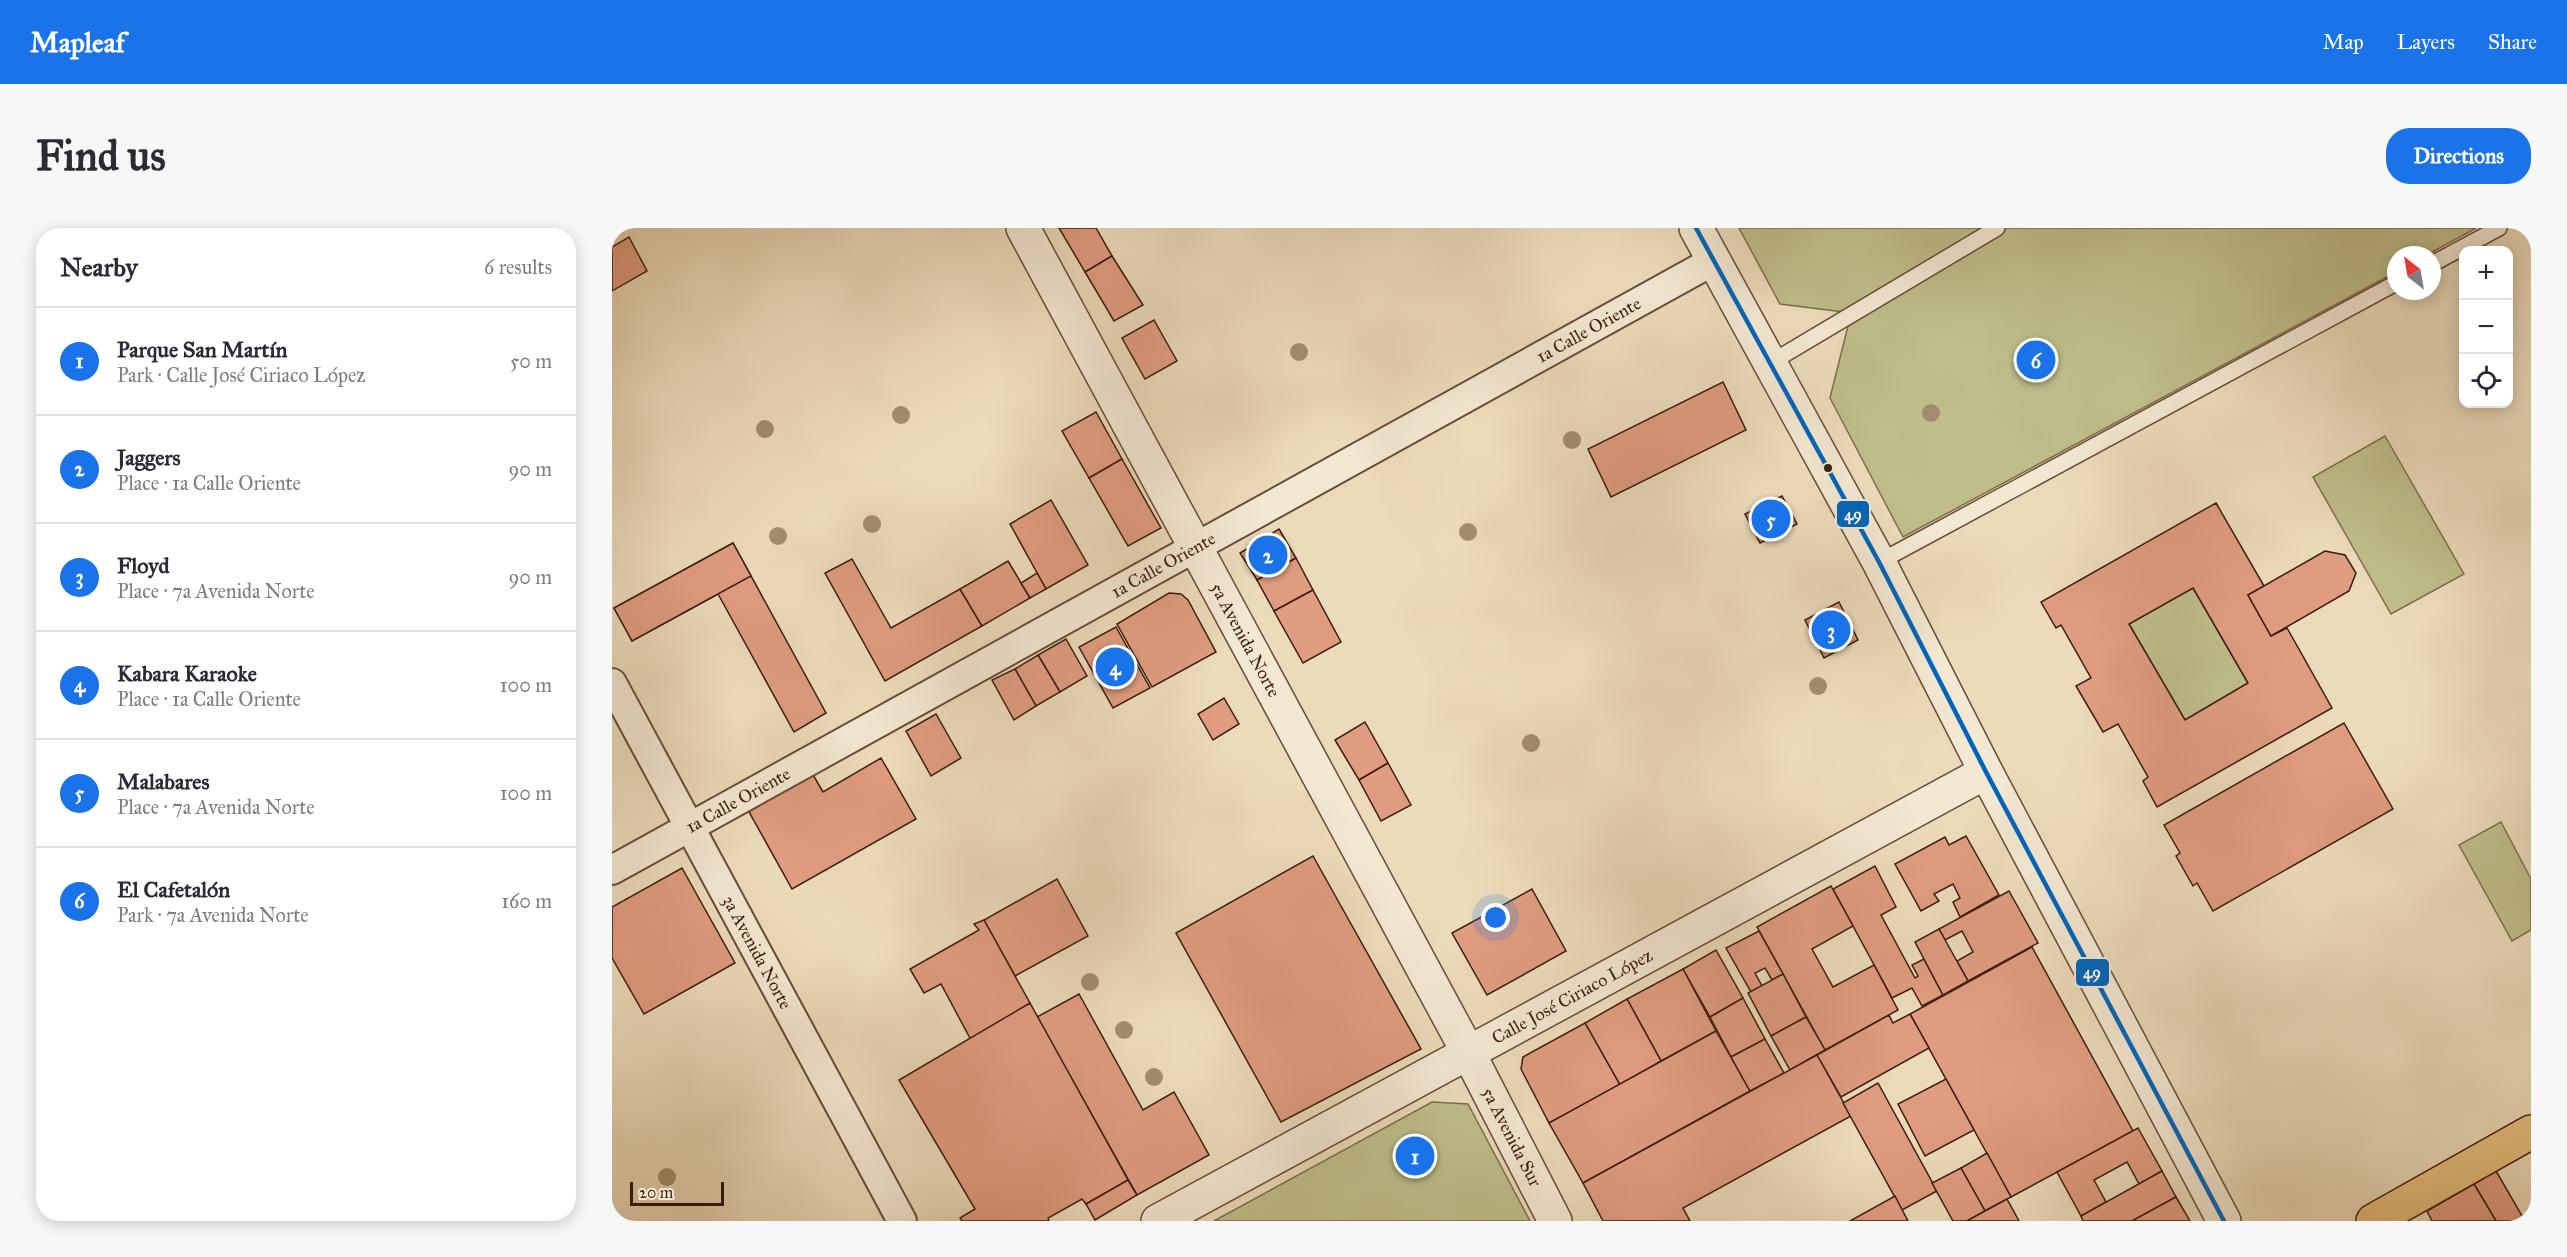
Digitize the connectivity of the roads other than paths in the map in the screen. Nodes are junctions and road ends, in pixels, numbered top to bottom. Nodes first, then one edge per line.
1 (1023, 228) edge
2 (1696, 228) edge
3 (1997, 228) edge
4 (2499, 228) edge
5 (2441, 259) edge
6 (1713, 261) junction
7 (2387, 288) edge
8 (1770, 363) junction
9 (1196, 547) junction
10 (1879, 562) junction
11 (612, 682) edge
12 (1986, 772) junction
13 (691, 827) junction
14 (612, 870) edge
15 (1468, 1052) junction
16 (2531, 1132) edge
17 (902, 1221) edge
18 (1158, 1221) edge
19 (1555, 1221) edge
20 (2224, 1221) edge
21 (2373, 1221) edge

1 - 9 street, 5a Avenida Norte
2 - 6 street
3 - 8 lane
4 - 5 lane
6 - 8 street
6 - 9 street, 1a Calle Oriente
7 - 10 lane
8 - 10 street
9 - 13 street, 1a Calle Oriente
9 - 15 street, 5a Avenida Norte
10 - 12 street
11 - 13 street, 3a Avenida Norte
12 - 15 street, Calle José Ciriaco López
12 - 20 street
13 - 14 street, 1a Calle Oriente
13 - 17 street, 3a Avenida Norte
15 - 18 street, Calle José Ciriaco López
15 - 19 street, 5a Avenida Sur
16 - 21 main road

